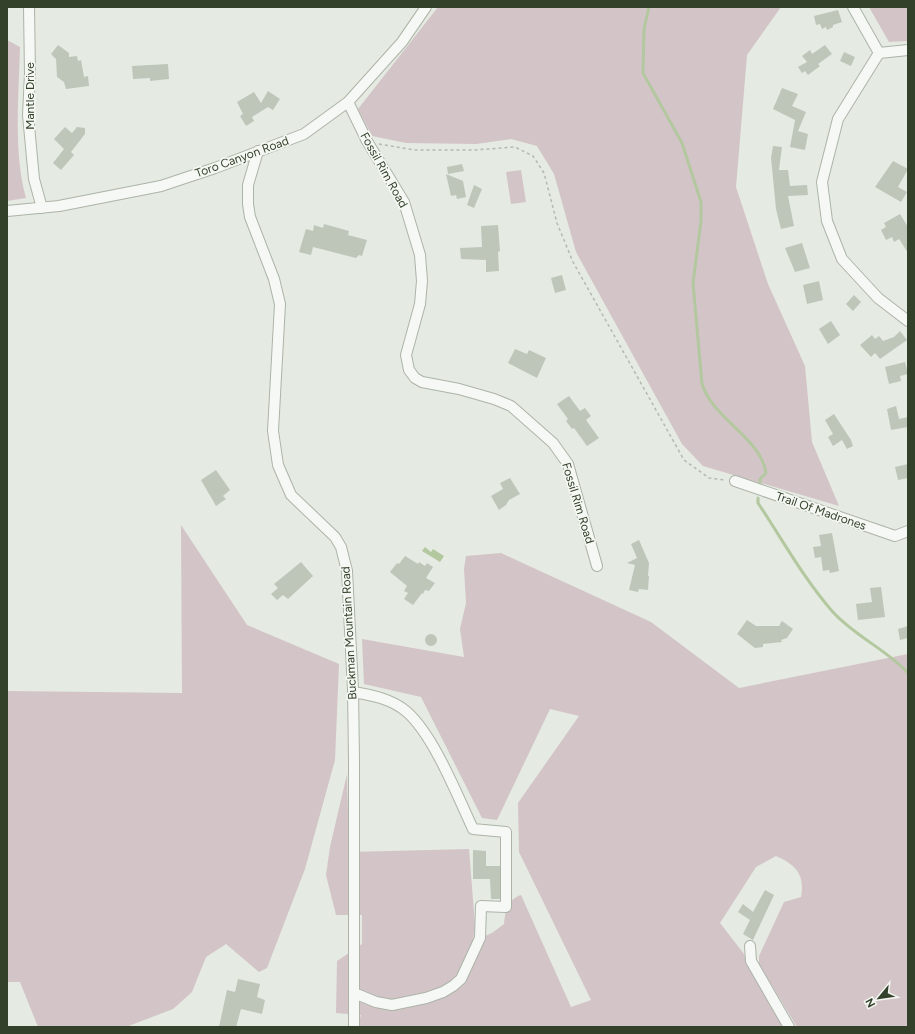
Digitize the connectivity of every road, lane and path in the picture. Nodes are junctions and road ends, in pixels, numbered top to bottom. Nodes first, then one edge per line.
1 (29, 7) edge
2 (426, 7) edge
3 (853, 7) edge
4 (908, 50) edge
5 (879, 53) junction
6 (348, 102) junction
7 (367, 141) junction
8 (258, 151) junction
9 (42, 208) junction
10 (7, 211) edge
11 (908, 321) edge
12 (735, 481) joint
13 (908, 531) edge
14 (597, 566) dead end
15 (353, 692) junction
16 (750, 946) dead end
17 (354, 993) junction
18 (354, 1027) edge
19 (789, 1027) edge

1 - 9 street, Mantle Drive
2 - 6 street, Toro Canyon Road
3 - 5 street
4 - 5 street
5 - 11 street
6 - 7 street, Fossil Rim Road
6 - 8 street, Toro Canyon Road
7 - 12 path
7 - 14 street, Fossil Rim Road
8 - 9 street, Toro Canyon Road
8 - 15 street, Buckman Mountain Road
9 - 10 street, Toro Canyon Road
12 - 13 street, Trail Of Madrones
15 - 17 street, Buckman Mountain Road
15 - 17 street
16 - 19 street
17 - 18 street, Buckman Mountain Road

